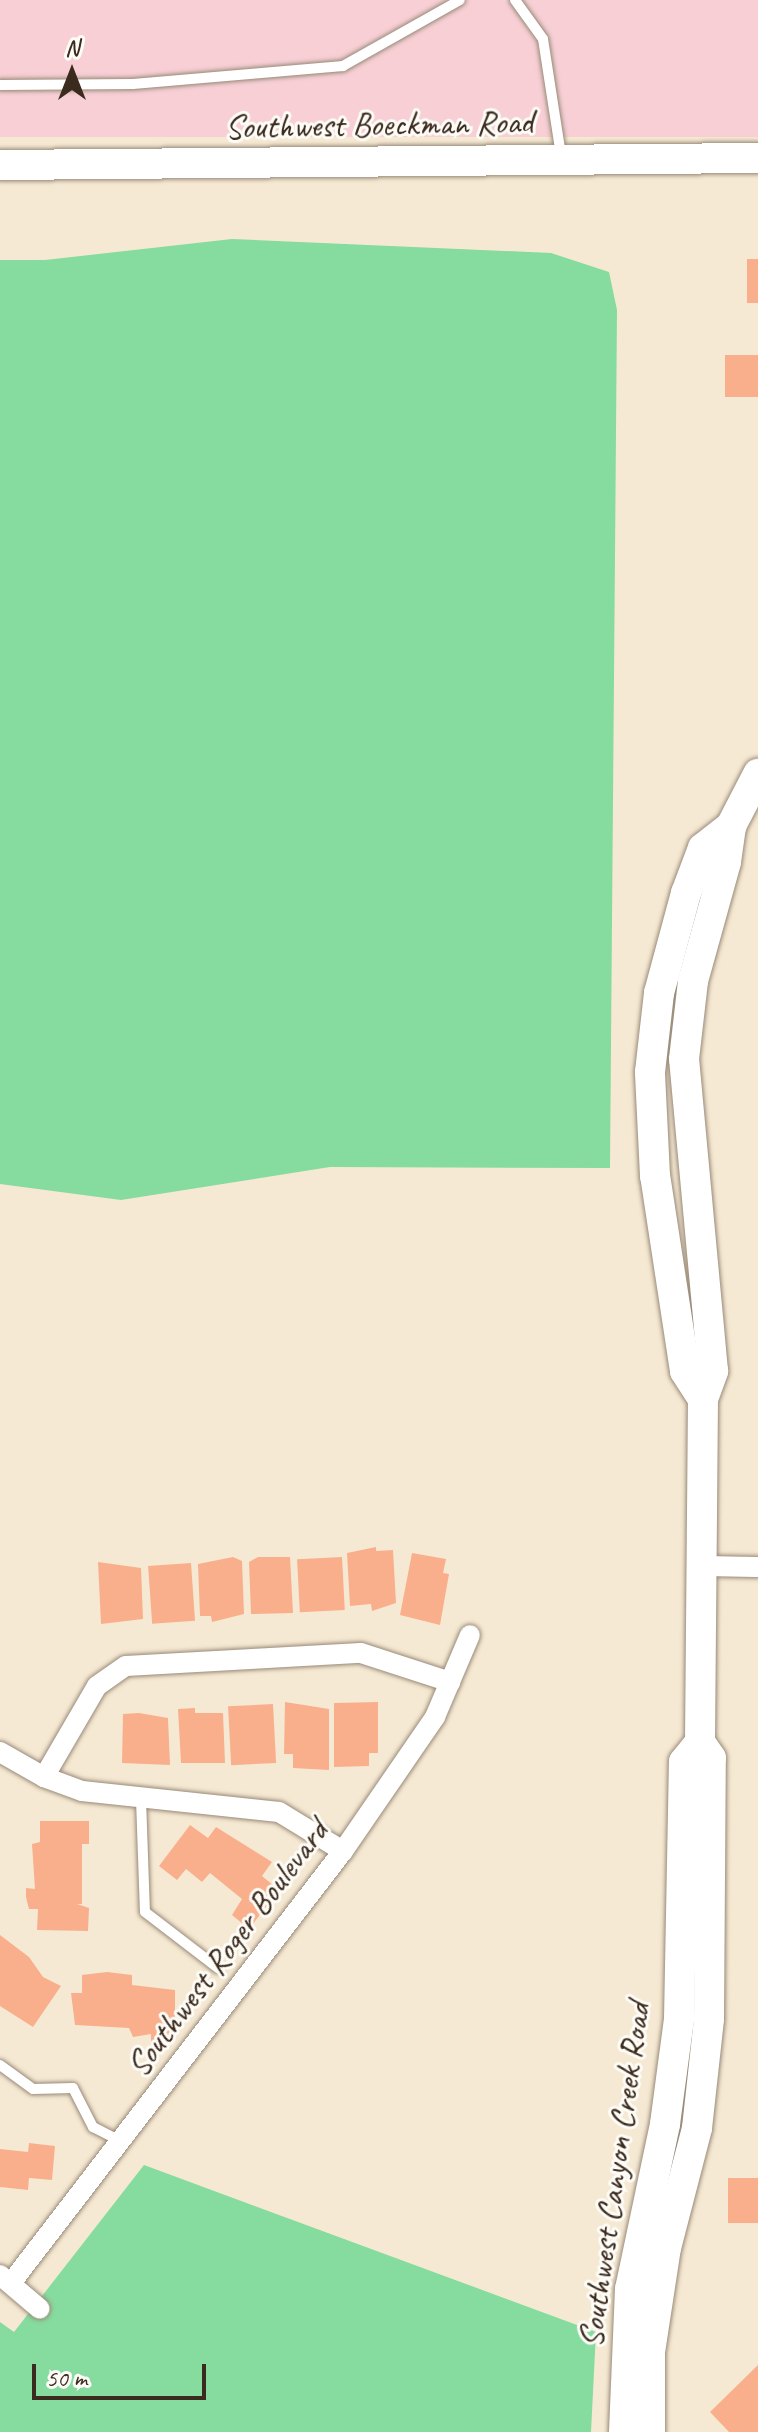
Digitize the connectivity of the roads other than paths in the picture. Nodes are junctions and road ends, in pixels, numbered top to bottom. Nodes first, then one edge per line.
1 (460, 0) edge
2 (515, 0) edge
3 (0, 85) edge
4 (758, 158) edge
5 (562, 160) junction
6 (0, 165) edge
7 (758, 774) edge
8 (702, 1566) junction
9 (758, 1567) edge
10 (470, 1635) dead end
11 (450, 1682) junction
12 (700, 1742) junction
13 (0, 1752) edge
14 (44, 1777) junction
15 (141, 1799) junction
16 (343, 1851) junction
17 (218, 1968) dead end
18 (0, 2065) edge
19 (120, 2141) junction
20 (6, 2279) edge
21 (40, 2309) dead end
22 (624, 2432) edge
23 (650, 2432) edge

1 - 3 lane
2 - 5 lane
4 - 5 main road, Southwest Boeckman Road
5 - 6 main road, Southwest Boeckman Road
7 - 8 main road, Southwest Canyon Creek Road
8 - 9 street
8 - 12 main road, Southwest Canyon Creek Road
10 - 11 street, Southwest Roger Boulevard
11 - 14 street
11 - 16 street, Southwest Roger Boulevard
12 - 22 main road, Southwest Canyon Creek Road
12 - 23 main road, Southwest Canyon Creek Road
13 - 14 street
14 - 15 street
15 - 16 street
15 - 17 lane
16 - 19 street, Southwest Roger Boulevard
18 - 19 lane
19 - 20 street, Southwest Roger Boulevard
20 - 21 street

